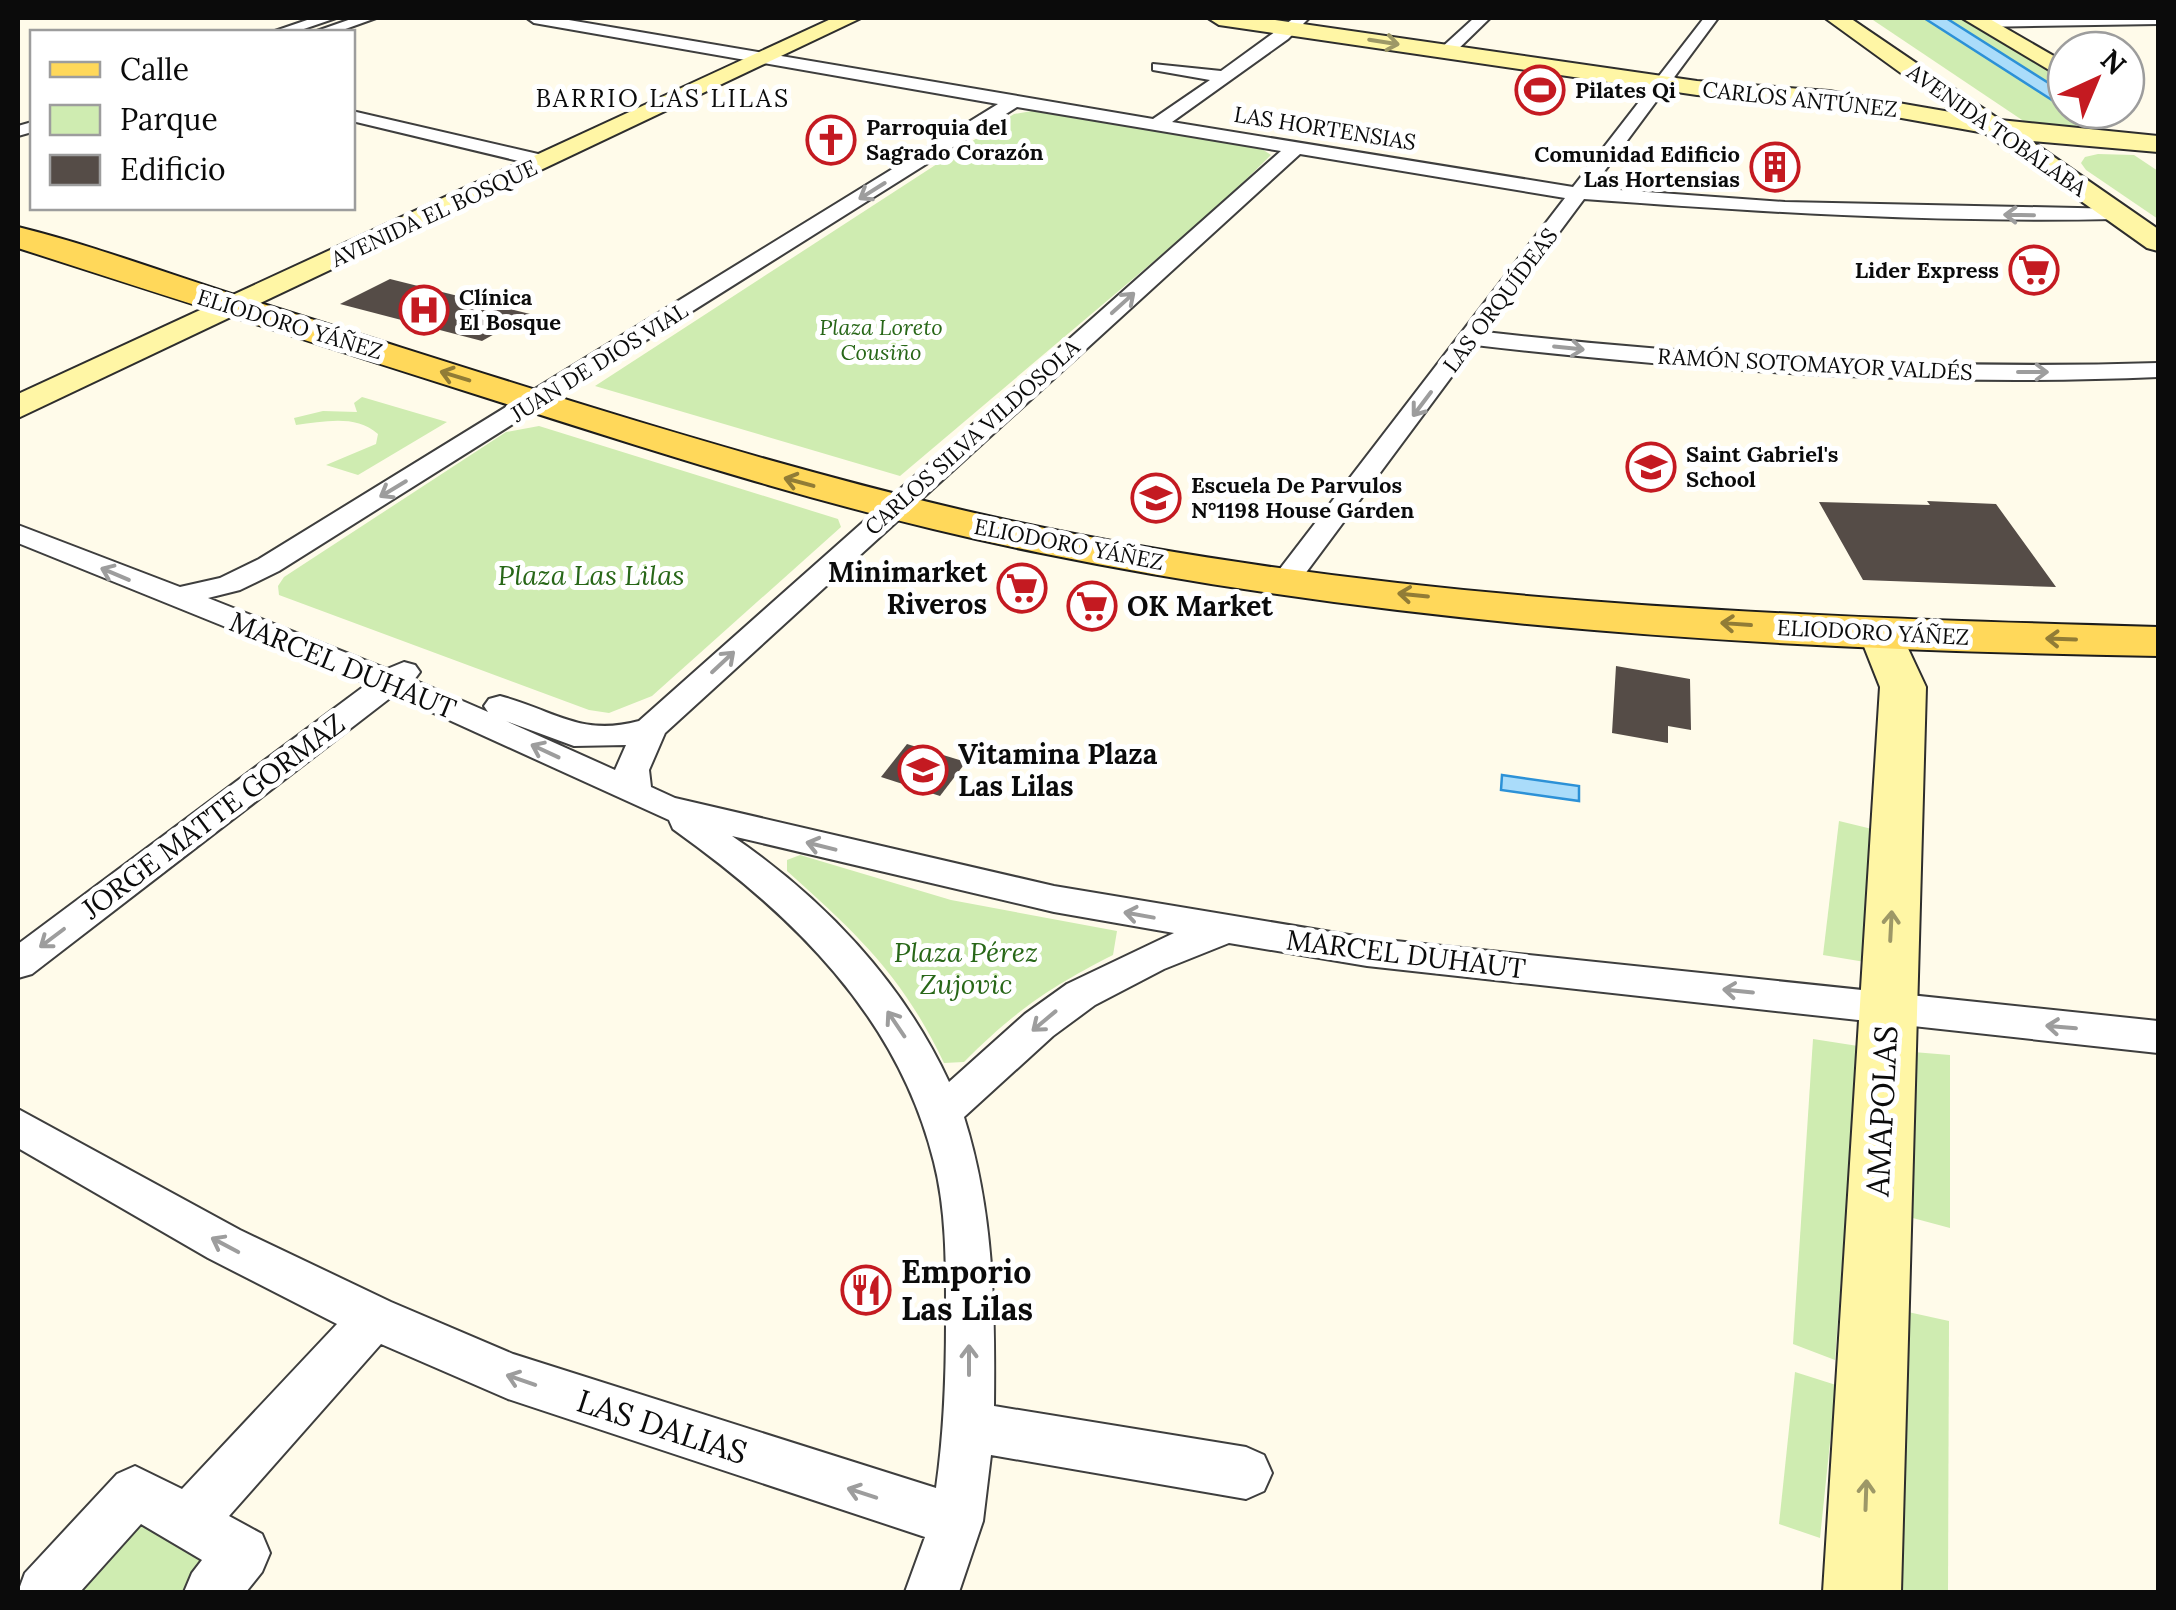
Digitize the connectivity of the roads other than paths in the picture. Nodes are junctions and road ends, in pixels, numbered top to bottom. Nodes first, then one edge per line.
1 (328, 18) edge
2 (368, 18) edge
3 (534, 18) edge
4 (821, 18) edge
5 (850, 18) edge
6 (1219, 18) edge
7 (1482, 18) edge
8 (1710, 18) edge
9 (1836, 18) edge
10 (2158, 19) edge
11 (1977, 20) edge
12 (1296, 23) edge
13 (287, 30) edge
14 (329, 30) edge
15 (1446, 52) junction
16 (750, 57) junction
17 (2046, 61) edge
18 (1158, 67) dead end
19 (1225, 77) junction
20 (1662, 83) junction
21 (1829, 98) junction
22 (1953, 100) junction
23 (1014, 102) junction
24 (355, 117) edge
25 (1158, 125) junction
26 (1994, 128) junction
27 (2136, 135) edge
28 (1296, 148) junction
29 (532, 158) junction
30 (2048, 166) junction
31 (1578, 194) junction
32 (2116, 213) junction
33 (18, 238) edge
34 (2158, 242) edge
35 (221, 302) junction
36 (1472, 338) junction
37 (2158, 370) edge
38 (18, 388) edge
39 (536, 401) junction
40 (18, 407) edge
41 (893, 507) junction
42 (18, 533) edge
43 (269, 564) junction
44 (1286, 580) junction
45 (173, 598) junction
46 (1881, 634) junction
47 (2158, 642) edge
48 (400, 676) junction
49 (651, 728) junction
50 (649, 799) junction
51 (1224, 930) junction
52 (18, 964) edge
53 (1887, 1008) junction
54 (2158, 1036) edge
55 (941, 1111) junction
56 (18, 1126) edge
57 (374, 1318) junction
58 (969, 1426) junction
59 (1246, 1473) dead end
60 (956, 1521) junction
61 (188, 1522) junction
62 (44, 1592) edge
63 (210, 1592) edge
64 (932, 1592) edge
65 (1862, 1592) edge

1 - 13 street
2 - 14 street
3 - 16 street, LAS HORTENSIAS
4 - 16 street, AVENIDA EL BOSQUE
5 - 16 street, AVENIDA EL BOSQUE
6 - 12 street, CARLOS ANTÚNEZ
7 - 15 street
8 - 20 street, LAS ORQUÍDEAS
9 - 22 street, AVENIDA TOBALABA
10 - 11 street
11 - 17 street
12 -> 15 street, CARLOS ANTÚNEZ
12 - 19 street
15 - 20 street, CARLOS ANTÚNEZ
16 - 23 street, LAS HORTENSIAS
16 - 29 street, AVENIDA EL BOSQUE
18 - 19 street
19 - 25 street
20 - 21 street, CARLOS ANTÚNEZ
20 - 31 street, LAS ORQUÍDEAS
21 - 22 street
21 - 26 street, CARLOS ANTÚNEZ
22 - 26 street, AVENIDA TOBALABA
23 - 25 street, LAS HORTENSIAS
23 -> 39 street, JUAN DE DIOS VIAL
24 - 29 street
25 - 28 street, LAS HORTENSIAS
26 - 27 street, CARLOS ANTÚNEZ
26 - 30 street, AVENIDA TOBALABA
27 - 30 street
28 - 31 street, LAS HORTENSIAS
41 -> 28 street, CARLOS SILVA VILDOSOLA
29 - 35 street, AVENIDA EL BOSQUE
30 - 32 street, AVENIDA TOBALABA
32 -> 31 street, LAS HORTENSIAS
31 - 36 street, LAS ORQUÍDEAS
32 - 34 street, AVENIDA TOBALABA
33 - 35 main road, ELIODORO YÁÑEZ
35 - 38 street, AVENIDA EL BOSQUE
39 -> 35 main road, ELIODORO YÁÑEZ
35 - 40 street, AVENIDA EL BOSQUE
36 -> 37 street, RAMÓN SOTOMAYOR VALDÉS
36 -> 44 street, LAS ORQUÍDEAS
41 -> 39 main road, ELIODORO YÁÑEZ
39 -> 43 street, JUAN DE DIOS VIAL
41 - 44 main road, ELIODORO YÁÑEZ
49 -> 41 street, CARLOS SILVA VILDOSOLA
45 -> 42 street, MARCEL DUHAUT
43 - 45 street, JUAN DE DIOS VIAL
43 - 48 street, CARLOS SILVA VILDOSOLA
46 -> 44 main road, ELIODORO YÁÑEZ
45 - 48 street, MARCEL DUHAUT
47 -> 46 main road, ELIODORO YÁÑEZ
53 -> 46 street, AMAPOLAS
48 - 49 street, CARLOS SILVA VILDOSOLA
50 -> 48 street, MARCEL DUHAUT
48 -> 52 street, JORGE MATTE GORMAZ
49 - 50 street, CARLOS SILVA VILDOSOLA
51 -> 50 street, MARCEL DUHAUT
55 -> 50 street, MARCEL DUHAUT
53 -> 51 street, MARCEL DUHAUT
51 -> 55 street
54 -> 53 street, MARCEL DUHAUT
65 -> 53 street, AMAPOLAS
58 -> 55 street, MARCEL DUHAUT
57 -> 56 street, LAS DALIAS
60 -> 57 street, LAS DALIAS
57 - 61 street
58 - 59 street
58 - 60 street, MARCEL DUHAUT
60 - 64 street, MARCEL DUHAUT
61 - 62 street
61 - 63 street

